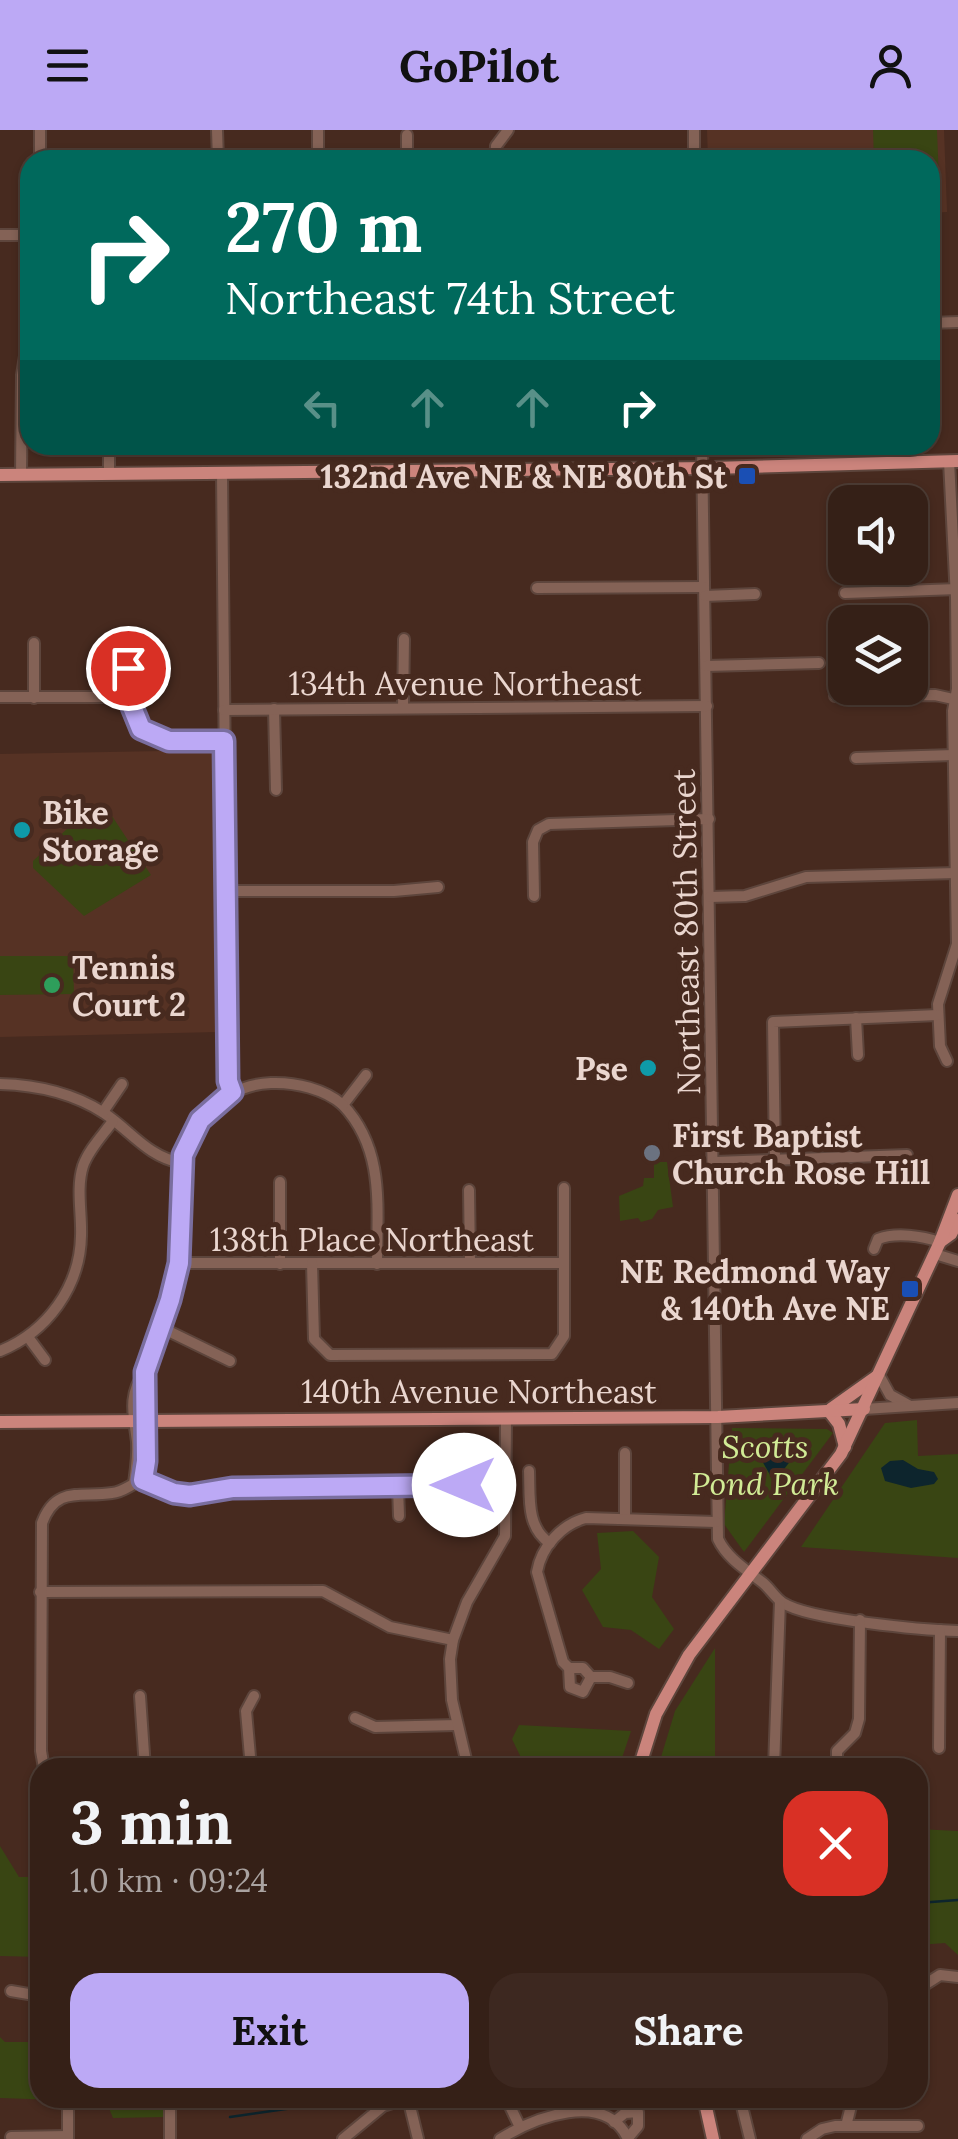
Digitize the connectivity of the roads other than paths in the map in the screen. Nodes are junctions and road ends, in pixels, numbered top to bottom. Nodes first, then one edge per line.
1 (406, 135) dead end
2 (406, 150) edge
3 (21, 455) edge
4 (109, 455) edge
5 (702, 455) edge
6 (954, 461) edge
7 (702, 468) junction
8 (222, 473) junction
9 (109, 474) junction
10 (0, 475) edge
11 (21, 475) junction
12 (537, 588) dead end
13 (956, 589) edge
14 (704, 591) junction
15 (845, 593) dead end
16 (754, 594) dead end
17 (129, 639) dead end
18 (404, 639) dead end
19 (34, 643) dead end
20 (819, 664) dead end
21 (706, 666) junction
22 (928, 695) edge
23 (128, 697) junction
24 (0, 698) edge
25 (34, 698) junction
26 (957, 700) edge
27 (707, 706) junction
28 (404, 708) junction
29 (274, 709) junction
30 (224, 710) junction
31 (224, 741) junction
32 (954, 756) junction
33 (856, 758) dead end
34 (276, 790) dead end
35 (708, 819) junction
36 (956, 874) edge
37 (438, 887) dead end
38 (226, 892) junction
39 (534, 896) dead end
40 (710, 897) junction
41 (938, 1015) junction
42 (856, 1018) junction
43 (858, 1054) dead end
44 (946, 1061) dead end
45 (366, 1075) dead end
46 (0, 1084) edge
47 (122, 1084) dead end
48 (232, 1092) junction
49 (343, 1105) junction
50 (102, 1112) junction
51 (114, 1121) junction
52 (907, 1154) dead end
53 (775, 1160) junction
54 (714, 1162) junction
55 (181, 1164) junction
56 (280, 1182) dead end
57 (564, 1188) dead end
58 (470, 1190) dead end
59 (958, 1195) edge
60 (958, 1220) edge
61 (937, 1248) junction
62 (874, 1249) dead end
63 (470, 1262) junction
64 (958, 1262) edge
65 (179, 1263) junction
66 (312, 1263) junction
67 (564, 1263) junction
68 (280, 1264) junction
69 (377, 1264) junction
70 (160, 1327) junction
71 (28, 1337) junction
72 (0, 1351) edge
73 (45, 1360) dead end
74 (230, 1361) dead end
75 (880, 1375) junction
76 (958, 1403) edge
77 (910, 1406) junction
78 (864, 1409) junction
79 (829, 1411) junction
80 (718, 1417) junction
81 (506, 1418) junction
82 (139, 1421) junction
83 (0, 1422) edge
84 (845, 1447) junction
85 (625, 1453) dead end
86 (528, 1471) dead end
87 (139, 1482) junction
88 (506, 1485) junction
89 (398, 1486) junction
90 (43, 1493) dead end
91 (52, 1503) junction
92 (399, 1516) dead end
93 (625, 1519) junction
94 (716, 1522) junction
95 (550, 1543) junction
96 (750, 1573) junction
97 (40, 1592) junction
98 (780, 1601) junction
99 (860, 1620) junction
100 (940, 1630) junction
101 (958, 1630) edge
102 (453, 1640) junction
103 (568, 1668) junction
104 (591, 1677) junction
105 (628, 1683) dead end
106 (140, 1696) dead end
107 (254, 1696) dead end
108 (355, 1718) dead end
109 (457, 1725) junction
110 (939, 1748) dead end
111 (44, 1758) edge
112 (144, 1758) edge
113 (250, 1758) edge
114 (465, 1758) edge
115 (642, 1758) edge
116 (774, 1758) edge
117 (837, 1758) edge
118 (958, 1977) edge
119 (928, 1983) edge
120 (11, 1992) dead end
121 (30, 1995) edge
122 (68, 2108) edge
123 (170, 2108) edge
124 (381, 2108) edge
125 (410, 2108) edge
126 (511, 2108) edge
127 (706, 2108) edge
128 (742, 2108) edge
129 (850, 2108) edge
130 (614, 2122) junction
131 (846, 2126) junction
132 (918, 2126) dead end
133 (520, 2127) junction
134 (11, 2137) edge
135 (68, 2138) edge
136 (628, 2138) edge
137 (170, 2139) edge
138 (342, 2139) edge
139 (418, 2139) edge
140 (500, 2139) edge
141 (713, 2139) edge
142 (750, 2139) edge
143 (807, 2139) edge

1 - 2 street
3 - 11 street
4 - 9 street
5 - 7 street, Northeast 80th Street
6 - 7 main road
6 - 13 street
7 - 8 main road
7 - 14 street, Northeast 80th Street
8 - 9 main road
8 - 30 street
9 - 11 main road
10 - 11 main road
12 - 14 street
13 - 15 street
13 - 26 street
14 - 16 street
14 - 21 street, Northeast 80th Street
17 - 23 street
18 - 28 street
19 - 25 street
20 - 21 street
21 - 27 street, Northeast 80th Street
22 - 26 street
23 - 25 street
23 - 31 street
24 - 25 street
26 - 32 street
27 - 28 street, 134th Avenue Northeast
27 - 35 street, Northeast 80th Street
28 - 29 street, 134th Avenue Northeast
29 - 30 street, 134th Avenue Northeast
29 - 34 street
30 - 31 street
31 - 38 street
32 - 33 street
32 - 36 street
35 - 39 street
35 - 40 street, Northeast 80th Street
36 - 40 street
36 - 41 street
37 - 38 street
38 - 48 street
40 - 54 street, Northeast 80th Street
41 - 42 street
41 - 44 street
42 - 43 street
42 - 53 street
45 - 49 street
46 - 50 street
47 - 50 street
48 - 49 street
48 - 55 street
49 - 69 street
50 - 51 street
51 - 55 street
51 - 71 street
52 - 53 street
53 - 54 street
54 - 80 street, Northeast 80th Street
55 - 65 street
56 - 68 street
57 - 67 street
58 - 63 street
59 - 61 main road
60 - 61 main road
61 - 62 street
61 - 64 street
61 - 75 main road
63 - 67 street, 138th Place Northeast
63 - 69 street, 138th Place Northeast
65 - 68 street, 138th Place Northeast
65 - 70 street
66 - 67 street
66 - 68 street, 138th Place Northeast
66 - 69 street, 138th Place Northeast
70 - 74 street
70 - 82 street
71 - 72 street
71 - 73 street
75 - 77 street
75 - 78 main road
75 - 79 main road
76 - 77 street, 140th Avenue Northeast
77 - 78 street, 140th Avenue Northeast
78 - 79 main road, 140th Avenue Northeast
78 - 84 main road
79 - 80 main road, 140th Avenue Northeast
79 - 84 main road
80 - 81 main road, 140th Avenue Northeast
80 - 94 street, Northeast 80th Street
81 - 82 main road, 140th Avenue Northeast
81 - 88 street
82 - 83 main road, 140th Avenue Northeast
82 - 87 street
84 - 96 main road
85 - 93 street
86 - 95 street
87 - 89 street
87 - 91 street
88 - 89 street
88 - 102 street
89 - 92 street
90 - 91 street
91 - 97 street
93 - 94 street
93 - 95 street
94 - 96 street, Northeast 80th Street
95 - 103 street
96 - 98 street
96 - 115 main road
97 - 102 street
97 - 111 street
98 - 99 street
98 - 116 street
99 - 100 street
99 - 117 street
100 - 101 street
100 - 110 street
102 - 109 street
103 - 104 street
103 - 104 street
104 - 105 street
106 - 112 street
107 - 113 street
108 - 109 street
109 - 114 street
118 - 119 street
120 - 121 street
122 - 135 street
123 - 137 street
124 - 138 street
125 - 139 street
126 - 133 street
127 - 141 main road
128 - 142 street
129 - 131 street
130 - 133 street
130 - 136 street
130 - 136 street
131 - 132 street
131 - 143 street
133 - 140 street
134 - 135 street

